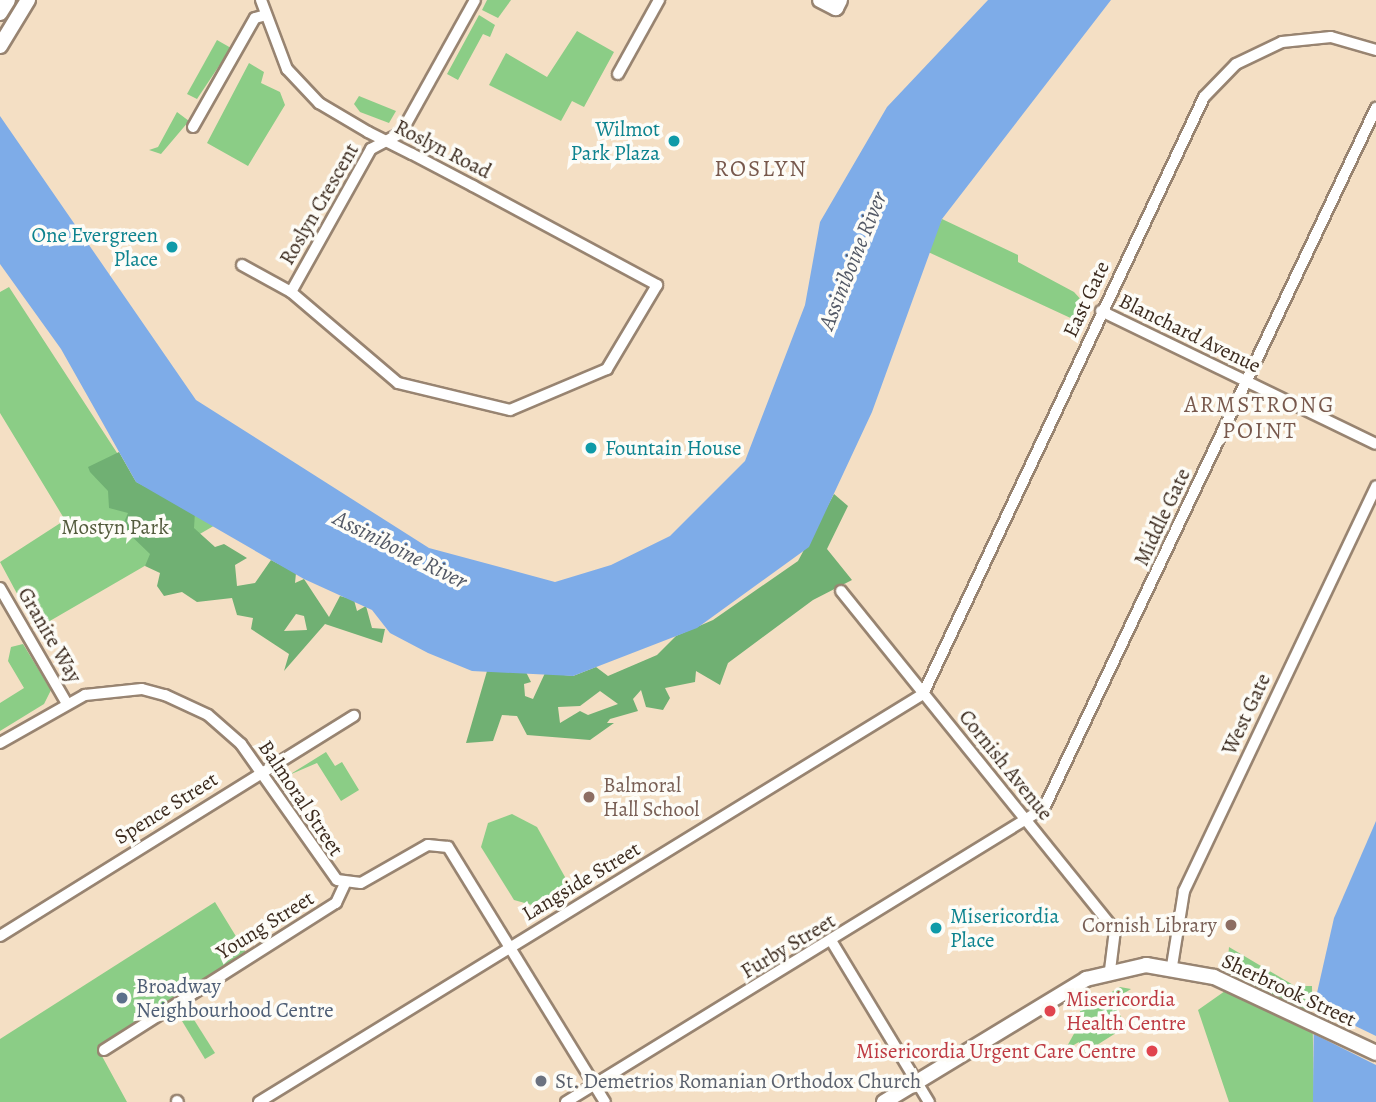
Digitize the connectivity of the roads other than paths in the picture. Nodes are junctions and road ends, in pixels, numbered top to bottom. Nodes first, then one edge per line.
1 (28, 0) edge
2 (261, 0) edge
3 (475, 0) edge
4 (659, 0) edge
5 (820, 0) edge
6 (838, 4) edge
7 (266, 15) junction
8 (0, 46) edge
9 (1376, 50) edge
10 (618, 74) dead end
11 (1376, 108) edge
12 (194, 127) dead end
13 (386, 141) junction
14 (242, 265) dead end
15 (656, 285) joint
16 (291, 292) junction
17 (1101, 311) junction
18 (1247, 382) junction
19 (1376, 444) edge
20 (1376, 486) edge
21 (0, 588) edge
22 (841, 591) dead end
23 (923, 694) junction
24 (66, 702) junction
25 (354, 716) dead end
26 (0, 743) edge
27 (261, 771) junction
28 (1027, 821) junction
29 (345, 884) junction
30 (0, 936) edge
31 (832, 942) junction
32 (512, 946) junction
33 (1172, 966) junction
34 (1110, 970) junction
35 (104, 1050) dead end
36 (1376, 1054) edge
37 (916, 1082) junction
38 (595, 1085) junction
39 (259, 1102) edge
40 (566, 1102) edge
41 (605, 1102) edge
42 (884, 1102) edge
43 (929, 1102) edge

1 - 8 main road
2 - 7 street, Roslyn Road
3 - 13 street, Roslyn Crescent
4 - 10 street
5 - 6 main road
7 - 12 street
7 - 13 street, Roslyn Road
9 - 17 street, East Gate
11 - 18 street, Middle Gate
13 - 15 street, Roslyn Road
13 - 16 street, Roslyn Crescent
14 - 16 street, Roslyn Crescent
15 - 16 street, Roslyn Crescent
17 - 18 street, Blanchard Avenue
17 - 23 street, East Gate
18 - 19 street, Blanchard Avenue
18 - 28 street, Middle Gate
20 - 33 street, West Gate
21 - 24 street, Granite Way
22 - 23 street, Cornish Avenue
23 - 28 street, Cornish Avenue
23 - 32 street, Langside Street
24 - 26 street, Balmoral Street
24 - 27 street, Balmoral Street
25 - 27 street, Spence Street
27 - 29 street, Balmoral Street
27 - 30 street, Spence Street
28 - 31 street, Furby Street
28 - 34 street, Cornish Avenue
29 - 32 street
29 - 35 street, Young Street
31 - 37 street
31 - 38 street, Furby Street
32 - 38 street
32 - 39 street, Langside Street
33 - 34 main road, Sherbrook Street
33 - 36 main road, Sherbrook Street
34 - 37 main road, Sherbrook Street
37 - 42 main road, Sherbrook Street
37 - 43 street
38 - 40 street, Furby Street
38 - 41 street

